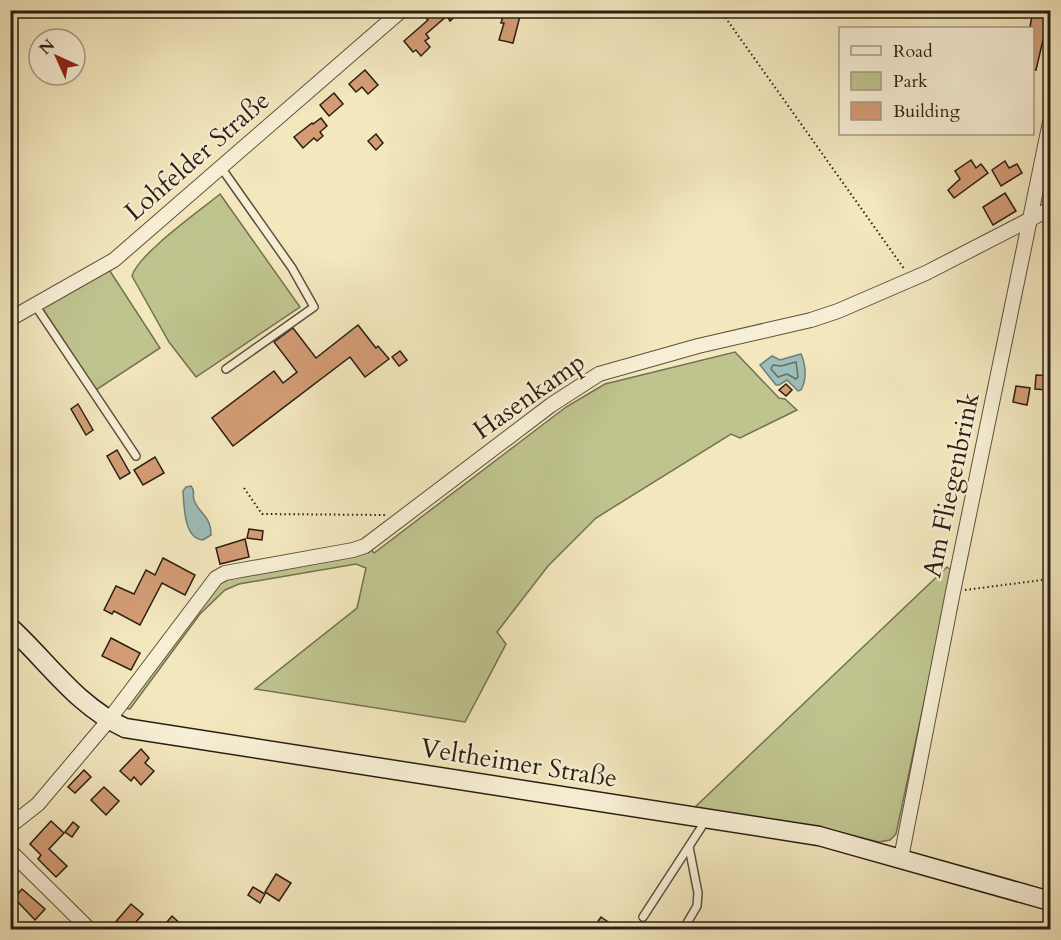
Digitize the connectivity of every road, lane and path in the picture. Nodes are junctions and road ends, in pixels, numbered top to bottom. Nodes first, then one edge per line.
1 (402, 10) edge
2 (720, 10) edge
3 (1050, 122) edge
4 (220, 166) junction
5 (1050, 209) edge
6 (1029, 222) junction
7 (913, 279) junction
8 (34, 305) junction
9 (10, 319) edge
10 (226, 369) dead end
11 (136, 456) dead end
12 (244, 488) dead end
13 (401, 519) junction
14 (1050, 579) edge
15 (953, 592) junction
16 (10, 627) edge
17 (108, 721) junction
18 (707, 818) junction
19 (10, 826) edge
20 (689, 847) junction
21 (10, 851) edge
22 (901, 858) junction
23 (1050, 901) edge
24 (643, 917) dead end
25 (90, 930) edge
26 (683, 930) edge

1 - 4 street, Lohfelder Straße
2 - 7 path
3 - 6 street, Am Fliegenbrink
4 - 8 street, Lohfelder Straße
4 - 10 lane
5 - 6 street, Hasenkamp
6 - 7 street, Hasenkamp
6 - 15 street, Am Fliegenbrink
7 - 13 street, Hasenkamp
8 - 9 street, Lohfelder Straße
8 - 11 lane
12 - 13 path
13 - 17 street, Hasenkamp
14 - 15 path
15 - 22 street, Am Fliegenbrink
16 - 17 main road, Veltheimer Straße
17 - 18 main road, Veltheimer Straße
17 - 19 street, Hasenkamp
18 - 20 lane
18 - 22 main road, Veltheimer Straße
20 - 24 lane
20 - 26 lane
21 - 25 street
22 - 23 main road, Veltheimer Straße

